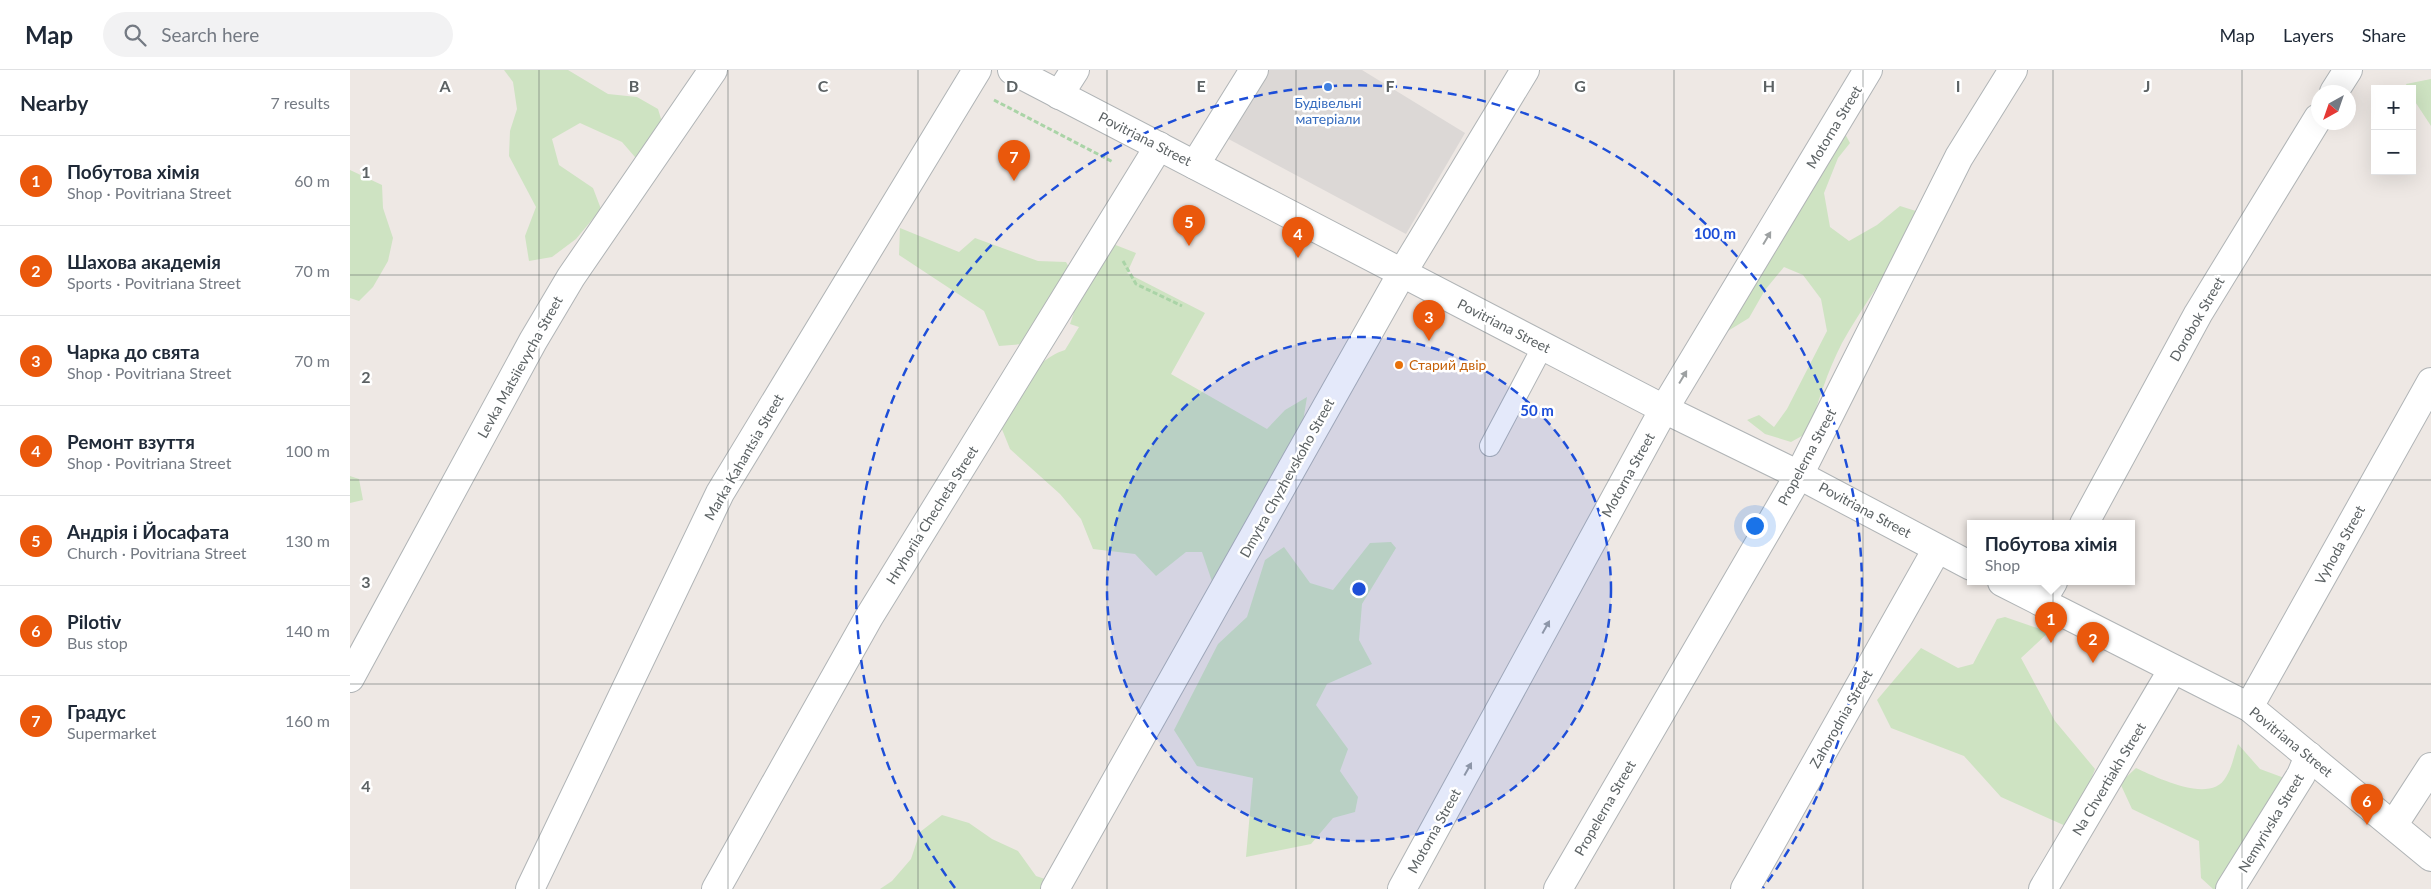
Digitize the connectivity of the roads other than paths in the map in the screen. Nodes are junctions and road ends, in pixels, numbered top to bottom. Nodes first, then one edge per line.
1 (713, 70) edge
2 (977, 70) edge
3 (1012, 70) edge
4 (1075, 70) edge
5 (1254, 70) edge
6 (1525, 70) edge
7 (1868, 70) edge
8 (2013, 70) edge
9 (2348, 70) edge
10 (2338, 85) edge
11 (1059, 95) junction
12 (2311, 129) edge
13 (1159, 146) junction
14 (1195, 165) junction
15 (1402, 273) junction
16 (1543, 346) junction
17 (2431, 382) edge
18 (1664, 409) junction
19 (1490, 446) dead end
20 (1799, 476) junction
21 (2086, 520) edge
22 (1937, 549) junction
23 (1967, 564) edge
24 (2016, 585) edge
25 (2047, 592) edge
26 (2174, 669) junction
27 (350, 678) edge
28 (2249, 707) junction
29 (2309, 756) junction
30 (2431, 767) edge
31 (2394, 824) junction
32 (2431, 857) edge
33 (530, 889) edge
34 (716, 889) edge
35 (1056, 889) edge
36 (1402, 889) edge
37 (1558, 889) edge
38 (1745, 889) edge
39 (2043, 889) edge
40 (2230, 889) edge

1 - 27 street, Levka Matsiievycha Street
2 - 33 street, Marka Kahantsia Street
3 - 11 street, Povitriana Street
4 - 11 street
5 - 14 street
6 - 15 street, Dmytra Chyzhevskoho Street
18 -> 7 street, Motorna Street
8 - 20 street, Propelerna Street
9 - 10 street
11 - 13 street, Povitriana Street
12 - 21 street, Dorobok Street
13 - 14 street, Povitriana Street
13 - 34 street, Hryhoriia Checheta Street
14 - 15 street, Povitriana Street
15 - 16 street, Povitriana Street
15 - 35 street, Dmytra Chyzhevskoho Street
16 - 18 street, Povitriana Street
16 - 19 lane
17 - 28 street, Vyhoda Street
18 - 20 street, Povitriana Street
36 -> 18 street, Motorna Street
20 - 22 street, Povitriana Street
20 - 37 street, Propelerna Street
22 - 23 street, Povitriana Street
22 - 38 street, Zahorodnia Street
24 - 25 street, Povitriana Street
25 - 26 street, Povitriana Street
26 - 28 street, Povitriana Street
26 - 39 street, Na Chvertiakh Street
28 - 29 street, Povitriana Street
29 - 31 street, Povitriana Street
29 - 40 street, Nemyrivska Street
30 - 31 street
31 - 32 street, Povitriana Street

